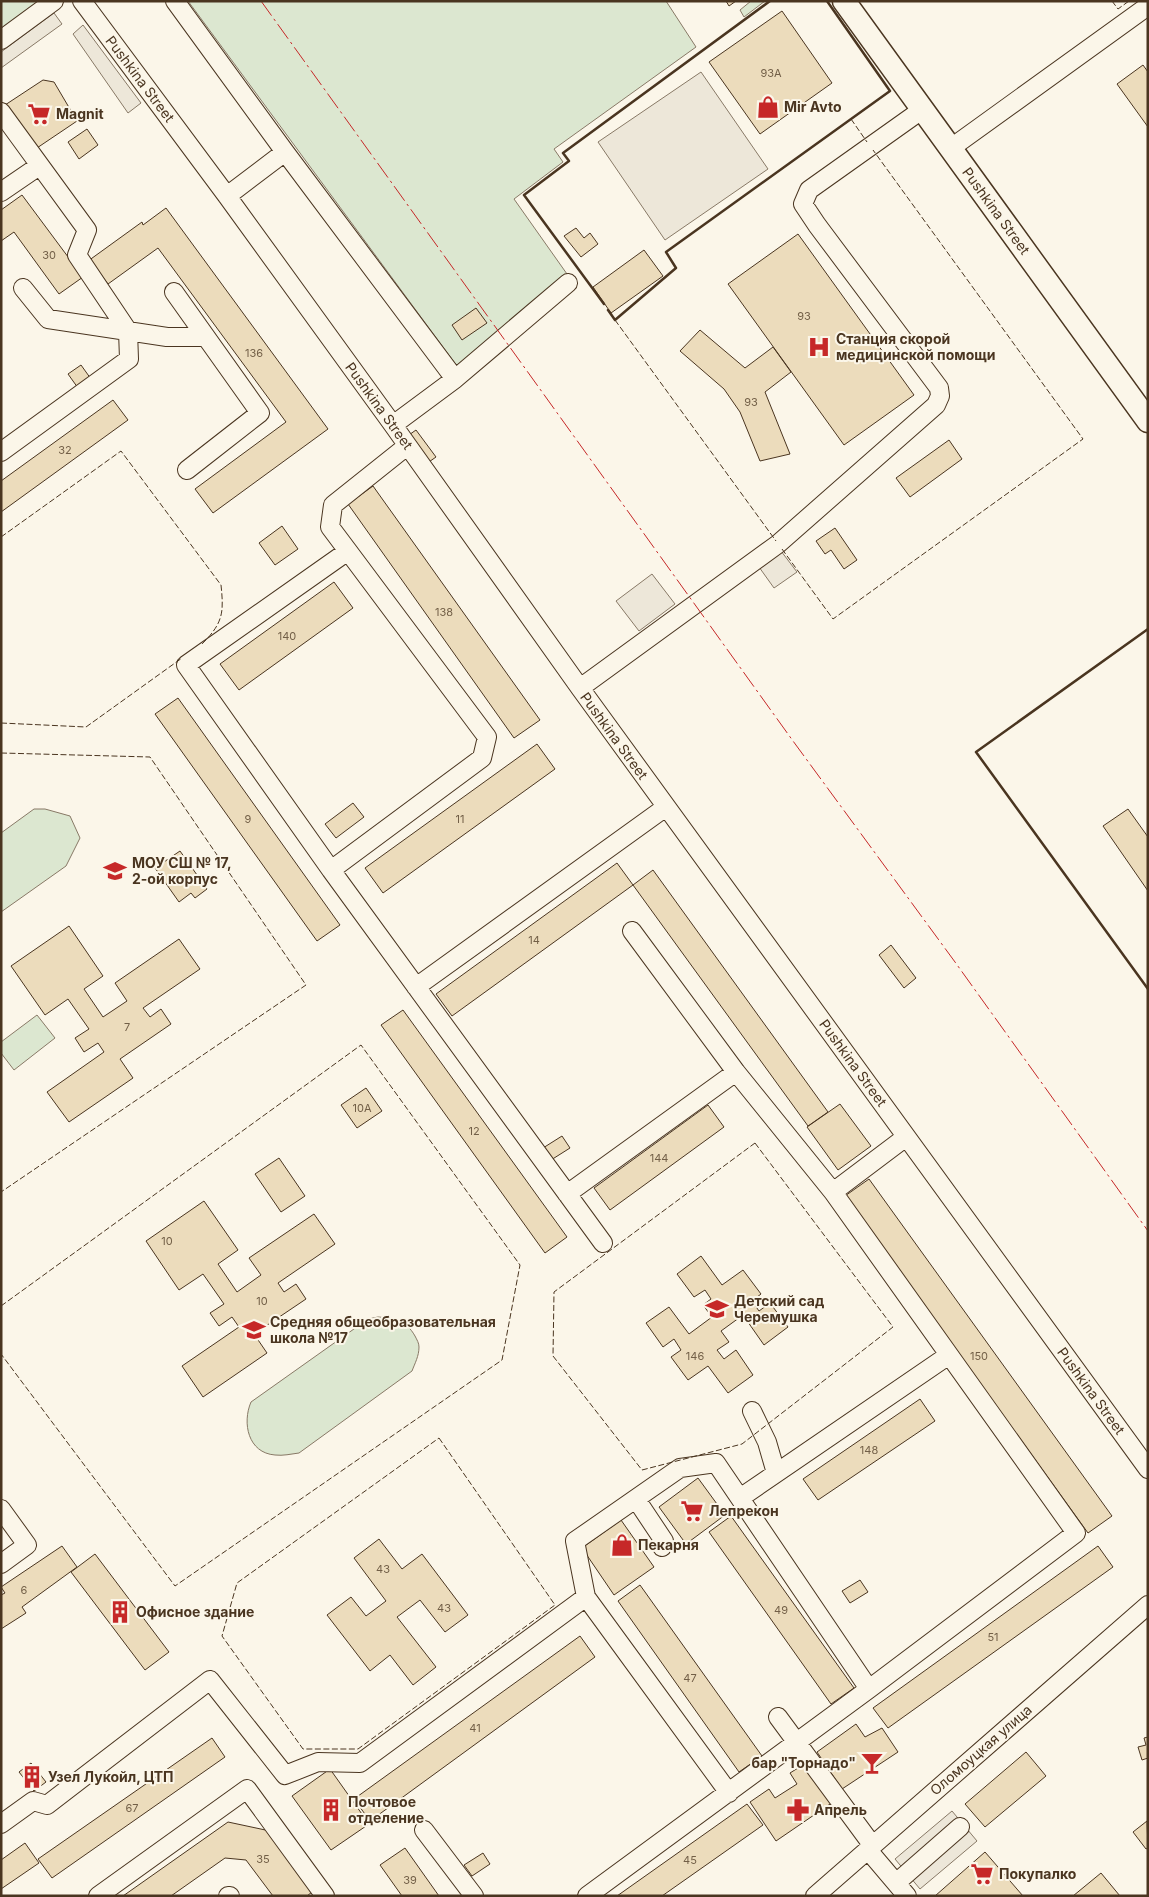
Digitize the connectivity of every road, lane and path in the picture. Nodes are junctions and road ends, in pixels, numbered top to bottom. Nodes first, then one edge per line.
1 (54, 1) edge
2 (82, 1) edge
3 (175, 1) edge
4 (844, 1) edge
5 (1148, 6) edge
6 (1, 40) edge
7 (923, 109) junction
8 (1, 112) edge
9 (951, 148) junction
10 (285, 152) junction
11 (39, 166) junction
12 (1, 192) edge
13 (228, 196) junction
14 (568, 283) dead end
15 (23, 288) dead end
16 (174, 292) dead end
17 (128, 331) junction
18 (204, 337) junction
19 (455, 379) junction
20 (1148, 420) edge
21 (393, 425) junction
22 (407, 446) junction
23 (1, 452) edge
24 (187, 470) dead end
25 (348, 551) junction
26 (580, 688) junction
27 (666, 807) junction
28 (331, 870) junction
29 (632, 931) dead end
30 (416, 987) junction
31 (736, 1072) junction
32 (906, 1137) junction
33 (833, 1192) junction
34 (567, 1194) junction
35 (603, 1243) dead end
36 (948, 1354) junction
37 (752, 1411) dead end
38 (1148, 1469) edge
39 (776, 1473) junction
40 (740, 1498) junction
41 (636, 1499) junction
42 (1, 1509) edge
43 (662, 1547) dead end
44 (1, 1564) edge
45 (586, 1597) junction
46 (1148, 1605) edge
47 (869, 1689) junction
48 (778, 1717) dead end
49 (796, 1743) junction
50 (729, 1793) junction
51 (1, 1824) edge
52 (960, 1827) dead end
53 (424, 1830) dead end
54 (870, 1848) junction
55 (901, 1889) edge
56 (98, 1896) edge
57 (326, 1896) edge
58 (474, 1896) edge
59 (587, 1896) edge
60 (815, 1896) edge

1 - 6 street
2 - 13 street, Pushkina Street
3 - 10 street
4 - 7 main road, Pushkina Street
5 - 9 street
7 - 9 main road, Pushkina Street
7 - 26 street
8 - 11 street
9 - 20 main road, Pushkina Street
10 - 13 street
10 - 19 street
11 - 12 street
11 - 17 street
13 - 21 street, Pushkina Street
14 - 19 street
15 - 17 street
16 - 18 street
17 - 18 street
17 - 23 street
18 - 24 street
19 - 21 street
21 - 22 street, Pushkina Street
22 - 25 street
22 - 26 street, Pushkina Street
25 - 28 street
25 - 28 street
26 - 27 street, Pushkina Street
27 - 30 street
27 - 32 street, Pushkina Street
28 - 30 street
29 - 31 street
30 - 34 street
31 - 33 street
31 - 34 street
32 - 33 street
32 - 38 street, Pushkina Street
33 - 36 street
34 - 35 street
36 - 39 street
36 - 47 street
37 - 39 street
39 - 40 street
40 - 41 street
40 - 47 street
41 - 43 street
41 - 45 street
42 - 44 street
45 - 50 street
45 - 51 street
46 - 54 street, Оломоуцкая улица
47 - 49 street
48 - 49 street
49 - 50 street
49 - 54 street
50 - 59 street
52 - 55 street
53 - 58 street
54 - 55 street
54 - 60 street, Оломоуцкая улица
56 - 57 street

